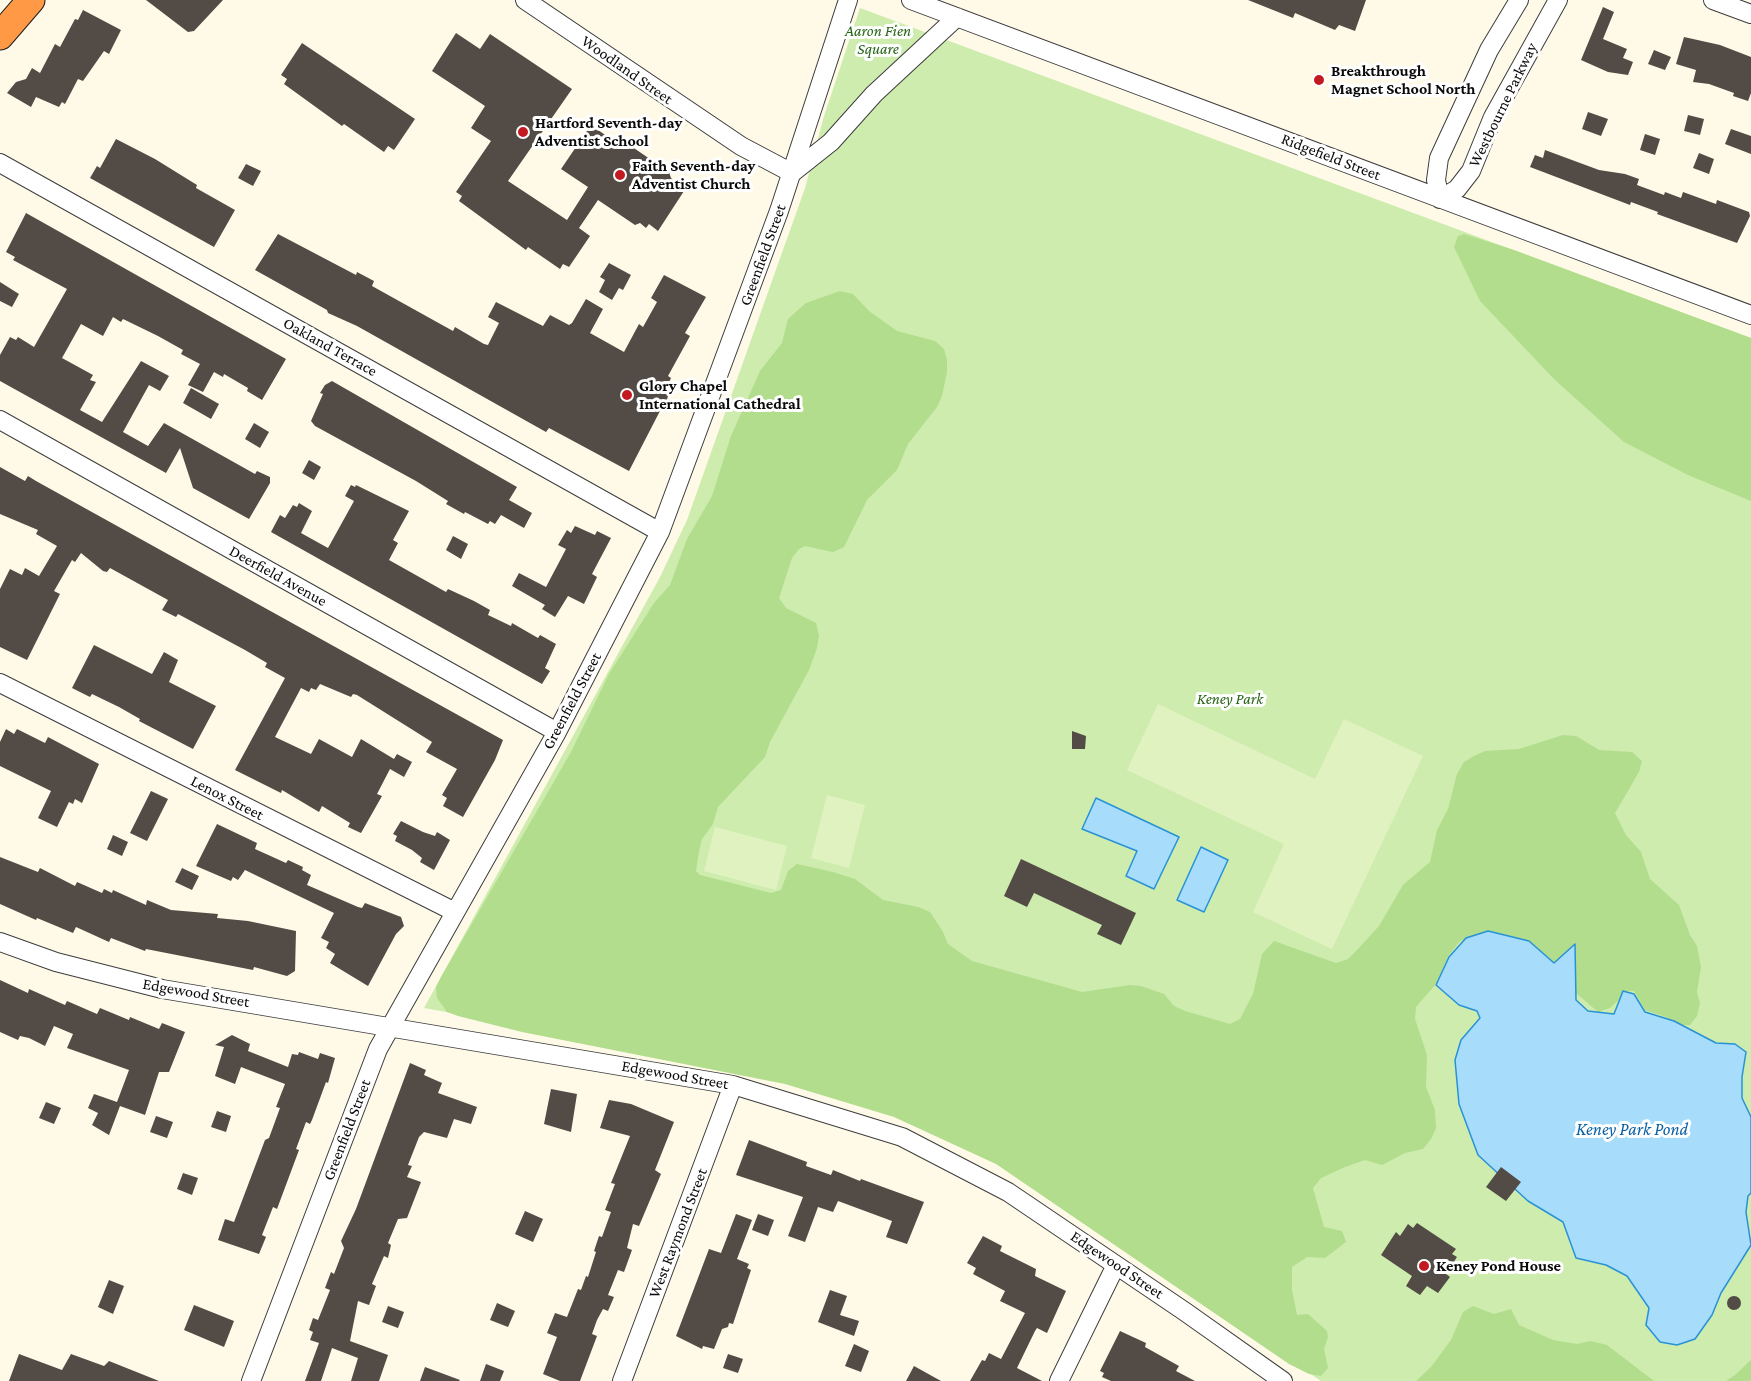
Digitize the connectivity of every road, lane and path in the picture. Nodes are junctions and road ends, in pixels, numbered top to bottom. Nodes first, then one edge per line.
1 (31, 0) edge
2 (525, 0) edge
3 (848, 0) edge
4 (911, 0) edge
5 (1518, 0) edge
6 (1558, 0) edge
7 (1713, 0) edge
8 (1751, 14) edge
9 (957, 17) junction
10 (0, 36) edge
11 (0, 163) edge
12 (792, 173) junction
13 (1440, 199) junction
14 (1751, 315) edge
15 (0, 420) edge
16 (660, 532) junction
17 (0, 683) edge
18 (557, 732) junction
19 (455, 912) junction
20 (0, 942) edge
21 (390, 1026) junction
22 (733, 1085) junction
23 (1116, 1264) junction
24 (251, 1381) edge
25 (622, 1381) edge
26 (1059, 1381) edge
27 (1283, 1381) edge

1 - 10 highway
2 - 12 street, Woodland Street
3 - 12 street, Greenfield Street
4 - 9 street, Ridgefield Street
5 - 13 street
6 - 13 street, Westbourne Parkway
7 - 8 street
9 - 12 street
9 - 13 street, Ridgefield Street
11 - 16 street, Oakland Terrace
12 - 16 street, Greenfield Street
13 - 14 street, Ridgefield Street
15 - 18 street, Deerfield Avenue
16 - 18 street, Greenfield Street
17 - 19 street, Lenox Street
18 - 19 street, Greenfield Street
19 - 21 street, Greenfield Street
20 - 21 street, Edgewood Street
21 - 22 street, Edgewood Street
21 - 24 street, Greenfield Street
22 - 23 street, Edgewood Street
22 - 25 street, West Raymond Street
23 - 26 street
23 - 27 street, Edgewood Street

